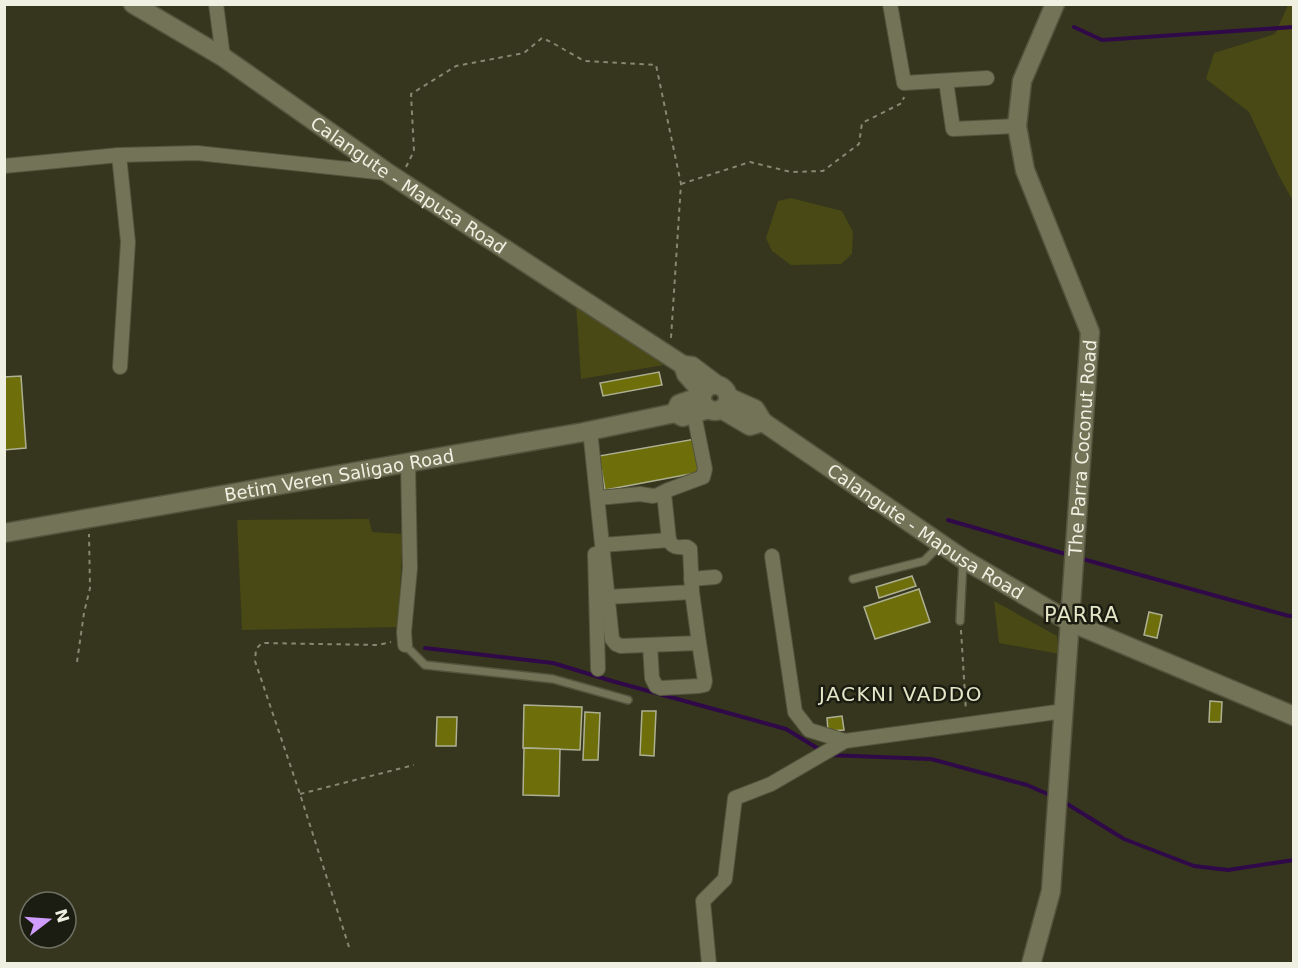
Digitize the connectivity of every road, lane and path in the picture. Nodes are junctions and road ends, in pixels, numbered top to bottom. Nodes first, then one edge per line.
1 (133, 4) edge
2 (216, 4) edge
3 (890, 4) edge
4 (1055, 4) edge
5 (223, 57) junction
6 (987, 78) dead end
7 (946, 81) junction
8 (911, 83) junction
9 (1017, 126) junction
10 (119, 154) junction
11 (4, 166) edge
12 (394, 176) junction
13 (681, 184) junction
14 (677, 360) junction
15 (120, 367) dead end
16 (711, 401) junction
17 (587, 431) junction
18 (408, 462) junction
19 (664, 493) junction
20 (598, 498) junction
21 (89, 518) junction
22 (4, 533) edge
23 (669, 540) junction
24 (941, 544) junction
25 (603, 545) junction
26 (771, 556) dead end
27 (963, 559) junction
28 (715, 577) dead end
29 (853, 579) dead end
30 (692, 585) junction
31 (608, 597) junction
32 (960, 621) joint
33 (1070, 622) junction
34 (699, 643) junction
35 (405, 645) junction
36 (650, 645) junction
37 (77, 662) dead end
38 (598, 669) dead end
39 (628, 700) dead end
40 (1064, 711) junction
41 (1293, 716) edge
42 (967, 724) junction
43 (844, 741) junction
44 (414, 765) dead end
45 (300, 794) junction
46 (349, 947) dead end
47 (709, 963) edge
48 (1031, 963) edge

1 - 5 main road, Calangute - Mapusa Road
2 - 5 street
3 - 8 street
4 - 9 main road, The Parra Coconut Road
5 - 12 main road, Calangute - Mapusa Road
6 - 7 street
7 - 8 street
7 - 9 street
8 - 13 path
9 - 33 main road, The Parra Coconut Road
10 - 11 street
10 - 12 street
10 - 15 street
12 - 13 path
12 - 14 main road, Calangute - Mapusa Road
13 - 14 path
14 - 16 main road, Calangute - Mapusa Road
16 - 17 main road, Betim Veren Saligao Road
16 - 19 street
16 - 24 main road, Calangute - Mapusa Road
17 - 18 main road, Betim Veren Saligao Road
17 - 20 street
17 - 38 street
18 - 21 main road, Betim Veren Saligao Road
18 - 35 street
19 - 20 street
19 - 23 street
20 - 25 street
21 - 22 main road, Betim Veren Saligao Road
21 - 37 path
23 - 25 street
23 - 30 street
24 - 27 main road, Calangute - Mapusa Road
24 - 29 lane
25 - 31 street
26 - 43 street
27 - 32 lane
27 - 33 main road, Calangute - Mapusa Road
28 - 30 street
30 - 31 street
30 - 34 street
31 - 36 street
32 - 42 path
33 - 40 main road, The Parra Coconut Road
33 - 41 main road, Calangute - Mapusa Road
34 - 36 street
34 - 36 street
35 - 39 lane
35 - 45 path
40 - 42 street
40 - 48 main road, The Parra Coconut Road
42 - 43 street
43 - 47 street
44 - 45 path
45 - 46 path

